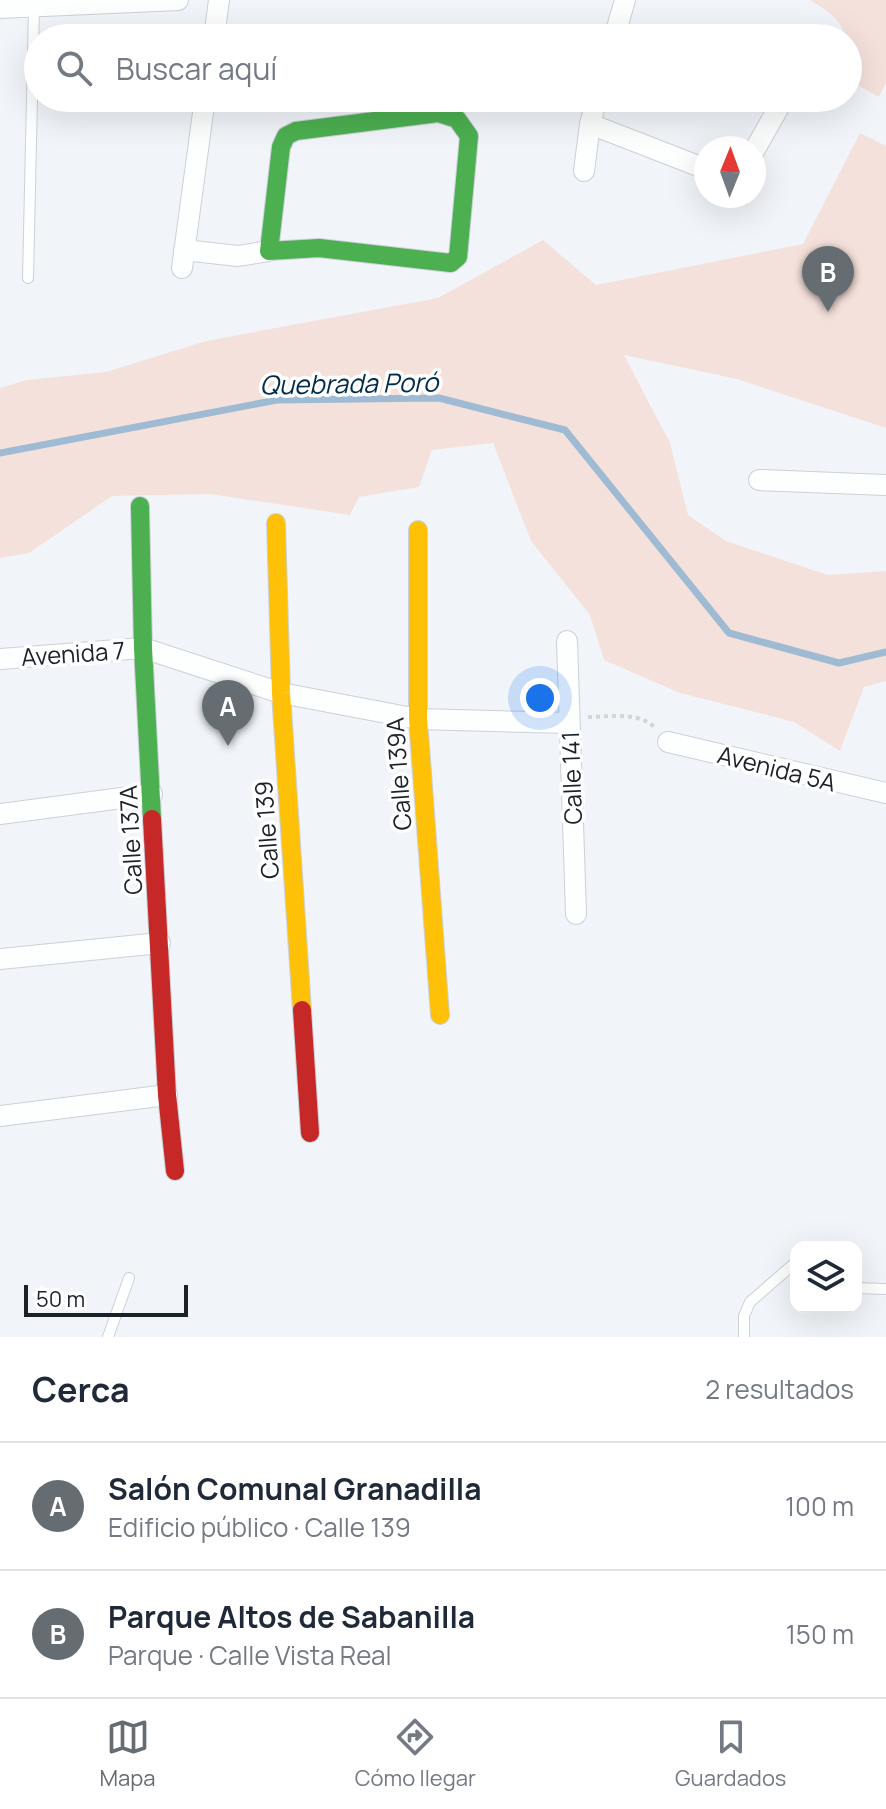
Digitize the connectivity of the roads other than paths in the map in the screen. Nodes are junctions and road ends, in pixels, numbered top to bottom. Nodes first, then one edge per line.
1 (178, 0) edge
2 (219, 0) edge
3 (625, 0) edge
4 (34, 7) junction
5 (0, 8) edge
6 (34, 24) edge
7 (216, 24) edge
8 (618, 24) edge
9 (32, 112) edge
10 (203, 112) edge
11 (593, 112) edge
12 (776, 112) edge
13 (590, 124) junction
14 (762, 136) edge
15 (694, 164) edge
16 (584, 171) dead end
17 (269, 251) junction
18 (28, 278) dead end
19 (759, 480) dead end
20 (886, 485) edge
21 (140, 506) dead end
22 (276, 523) dead end
23 (418, 530) dead end
24 (567, 641) dead end
25 (143, 648) junction
26 (0, 659) edge
27 (281, 693) junction
28 (418, 719) junction
29 (569, 720) junction
30 (668, 742) road end
31 (886, 793) edge
32 (152, 794) junction
33 (0, 814) edge
34 (576, 914) dead end
35 (160, 943) junction
36 (0, 959) edge
37 (440, 1015) dead end
38 (167, 1095) junction
39 (0, 1116) edge
40 (310, 1133) dead end
41 (175, 1171) dead end
42 (790, 1267) edge
43 (129, 1278) dead end
44 (862, 1288) edge
45 (886, 1289) edge
46 (108, 1337) edge
47 (744, 1337) edge

1 - 4 street
2 - 7 street
3 - 8 street
4 - 5 street
4 - 6 lane
9 - 18 lane
10 - 17 street
11 - 13 street
12 - 14 street
13 - 15 street
13 - 16 street
17 - 17 street
19 - 20 street
21 - 25 street, Calle 137A
22 - 27 street, Calle 139
23 - 28 street, Calle 139A
24 - 29 street, Calle 141
25 - 26 street, Avenida 7
25 - 27 street, Avenida 7
25 - 32 street, Calle 137A
27 - 28 street, Avenida 7
27 - 40 street, Calle 139
28 - 29 street, Avenida 7
28 - 37 street, Calle 139A
29 - 34 street, Calle 141
30 - 31 street, Avenida 5A
32 - 33 street
32 - 35 street, Calle 137A
35 - 36 street
35 - 38 street, Calle 137A
38 - 39 street
38 - 41 street, Calle 137A
42 - 47 lane
43 - 46 lane
44 - 45 lane

